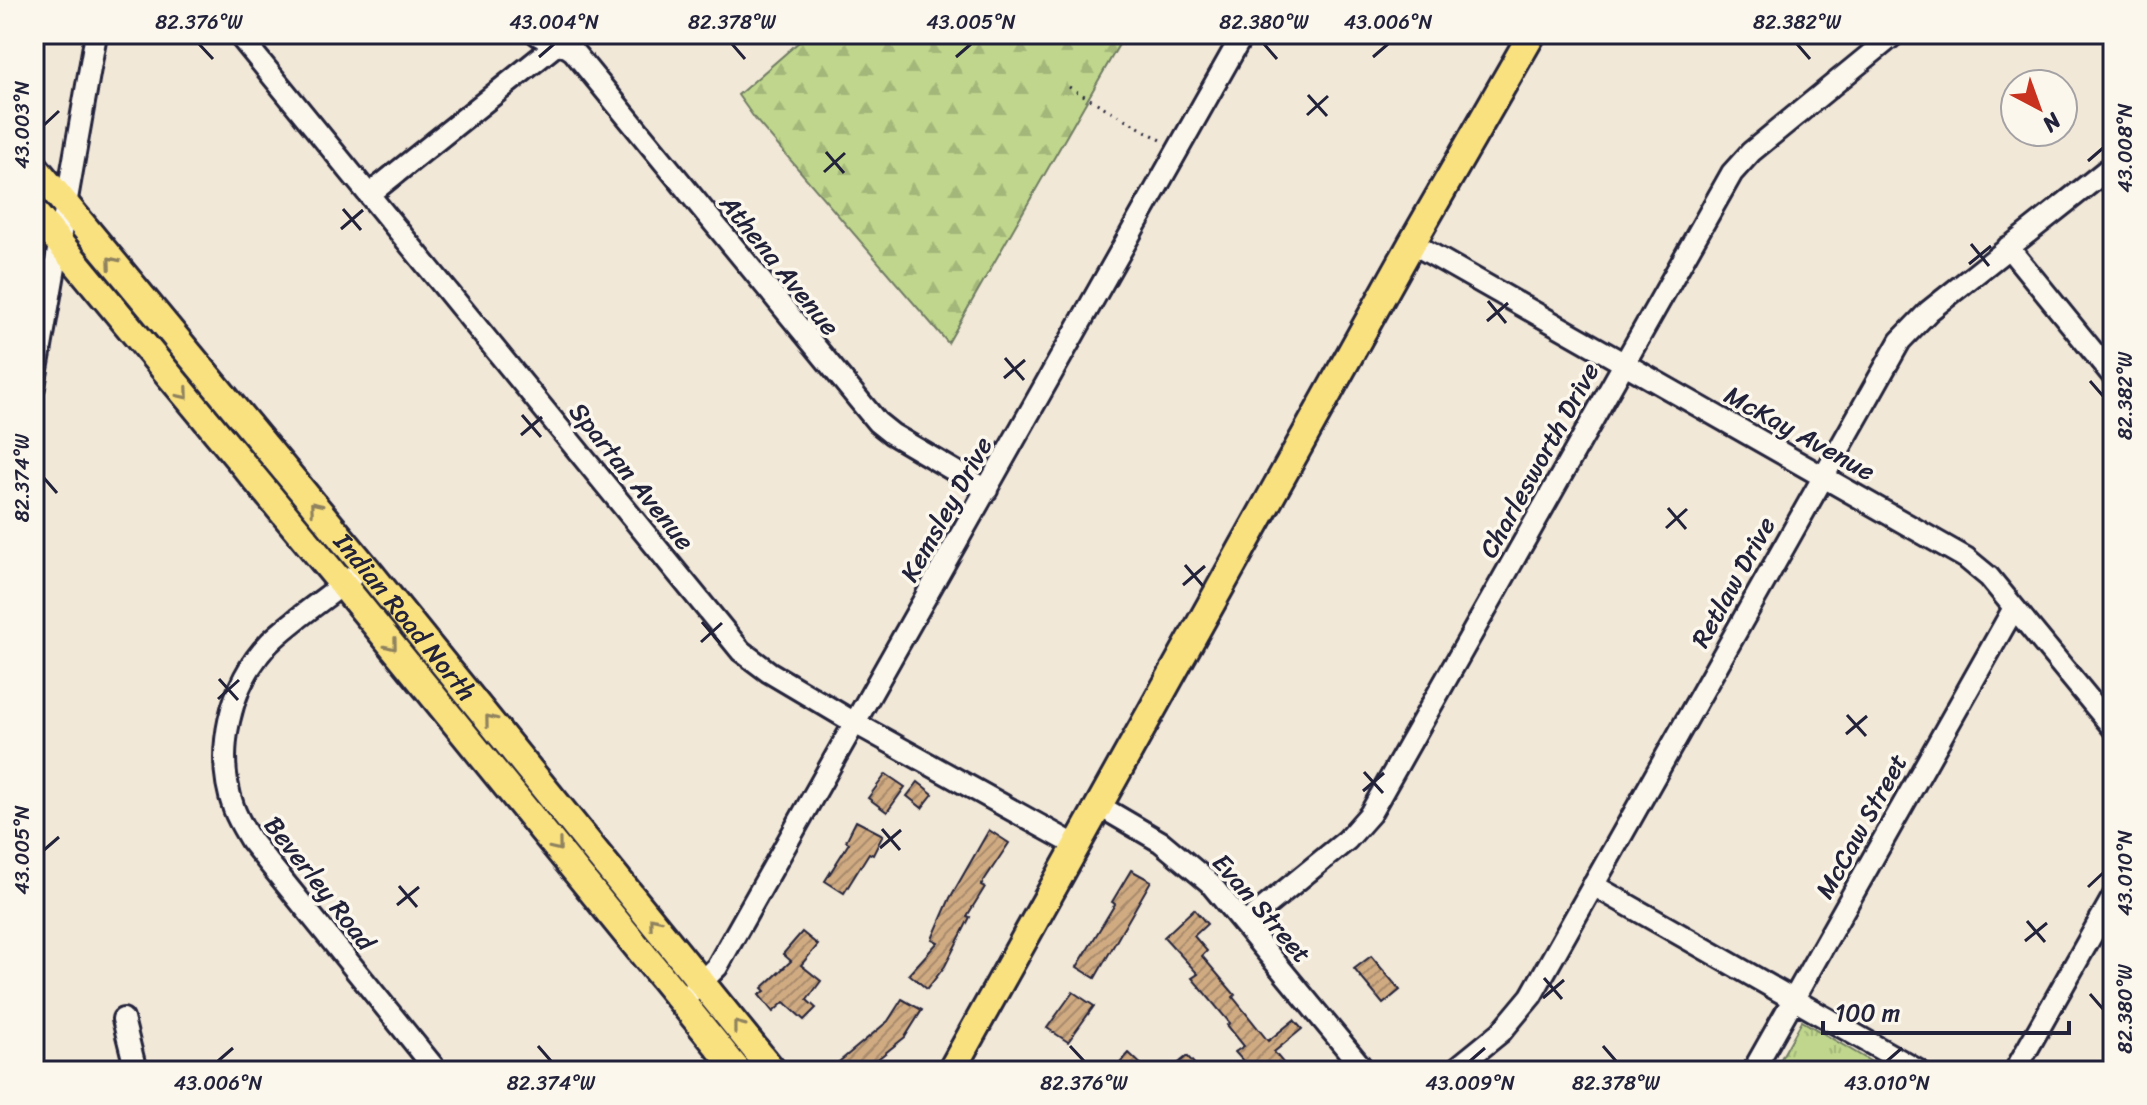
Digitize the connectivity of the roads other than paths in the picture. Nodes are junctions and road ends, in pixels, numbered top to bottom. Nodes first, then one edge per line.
1 (96, 34) edge
2 (238, 34) edge
3 (537, 34) edge
4 (1243, 34) edge
5 (1532, 34) edge
6 (1895, 34) edge
7 (564, 38) edge
8 (2113, 165) edge
9 (34, 166) edge
10 (370, 194) junction
11 (67, 207) junction
12 (34, 212) edge
13 (1412, 243) junction
14 (60, 244) junction
15 (2008, 247) junction
16 (1623, 363) junction
17 (2113, 376) edge
18 (34, 387) edge
19 (1822, 475) junction
20 (987, 490) junction
21 (365, 567) junction
22 (343, 585) junction
23 (2014, 608) junction
24 (855, 723) junction
25 (2113, 728) edge
26 (1098, 805) junction
27 (1075, 845) junction
28 (1593, 885) junction
29 (2113, 897) edge
30 (1244, 924) junction
31 (703, 982) junction
32 (1793, 999) junction
33 (683, 1001) junction
34 (123, 1019) dead end
35 (136, 1071) edge
36 (437, 1071) edge
37 (738, 1071) edge
38 (773, 1071) edge
39 (951, 1071) edge
40 (1365, 1071) edge
41 (1453, 1071) edge
42 (1753, 1071) edge
43 (1919, 1071) edge
44 (2015, 1071) edge

1 - 11 street
2 - 10 street, Spartan Avenue
3 - 7 street
4 - 20 street, Kemsley Drive
5 - 13 main road
6 - 16 street, Charlesworth Drive
7 - 10 street
7 - 20 street, Athena Avenue
8 - 15 street, Retlaw Drive
9 - 11 main road, Indian Road North
10 - 24 street, Spartan Avenue
11 - 14 street
21 -> 11 main road, Indian Road North
12 - 14 main road, Indian Road North
13 - 16 street, McKay Avenue
13 - 26 main road
14 - 18 street
14 -> 22 main road, Indian Road North
15 - 17 street
15 - 19 street, Retlaw Drive
16 - 19 street, McKay Avenue
16 - 30 street, Charlesworth Drive
19 - 23 street, McKay Avenue
19 - 28 street, Retlaw Drive
20 - 24 street, Kemsley Drive
21 - 22 street, Beverley Road
31 -> 21 main road, Indian Road North
22 -> 33 main road, Indian Road North
22 - 36 street, Beverley Road
23 - 25 street, McKay Avenue
23 - 32 street, McCaw Street
24 - 27 street, Spartan Avenue
24 - 31 street, Kemsley Drive
26 - 27 main road
26 - 30 street, Evan Street
27 - 39 main road
28 - 32 street
28 - 41 street, Retlaw Drive
29 - 44 street
30 - 40 street, Evan Street
31 - 33 street, Kemsley Drive
38 -> 31 main road, Indian Road North
32 - 42 street, McCaw Street
32 - 43 street
33 - 37 main road, Indian Road North
34 - 35 street

